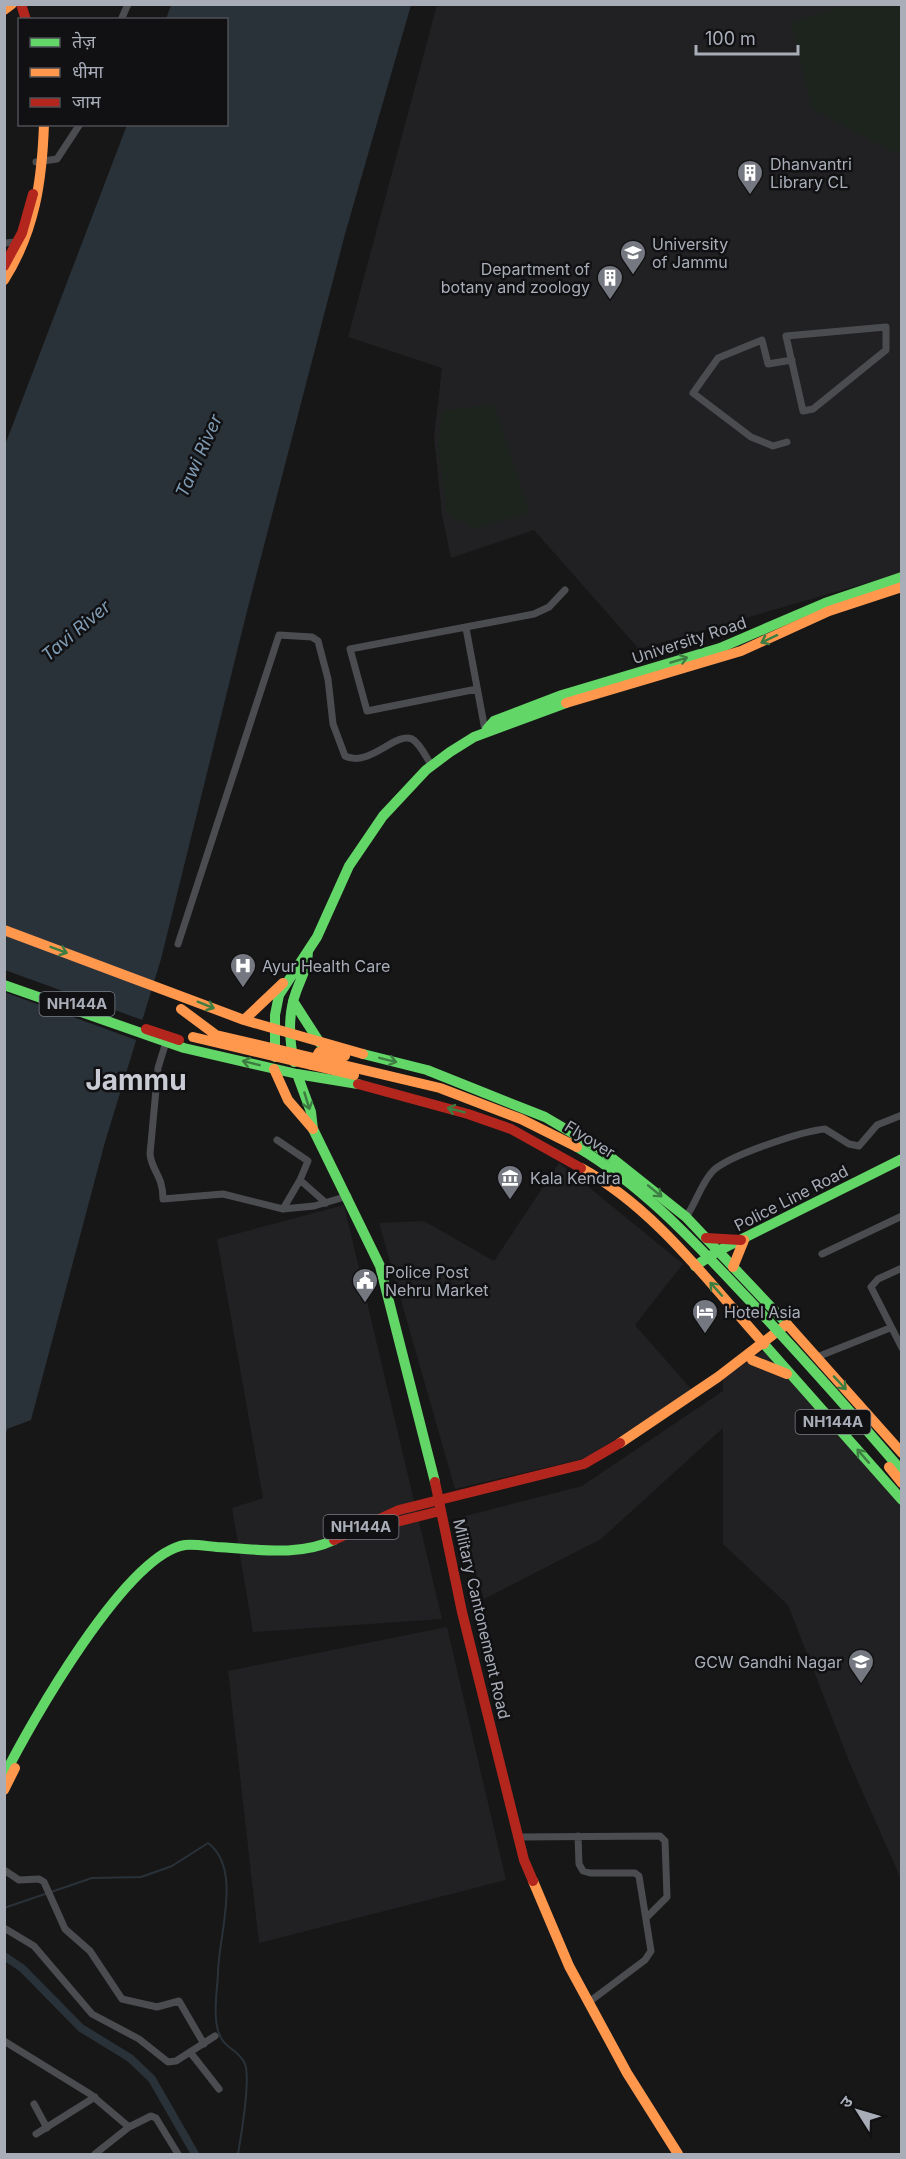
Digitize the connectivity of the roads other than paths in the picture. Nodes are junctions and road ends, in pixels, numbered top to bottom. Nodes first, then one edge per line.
1 (128, 4) edge
2 (122, 18) edge
3 (37, 126) edge
4 (44, 126) edge
5 (79, 126) edge
6 (39, 162) junction
7 (16, 242) junction
8 (4, 243) edge
9 (4, 266) edge
10 (4, 280) edge
11 (792, 360) junction
12 (787, 442) dead end
13 (902, 577) edge
14 (902, 587) edge
15 (565, 590) dead end
16 (466, 628) junction
17 (477, 688) junction
18 (486, 730) junction
19 (432, 766) junction
20 (4, 930) edge
21 (178, 944) dead end
22 (308, 951) junction
23 (294, 971) junction
24 (4, 978) edge
25 (4, 985) edge
26 (164, 989) junction
27 (293, 1000) junction
28 (244, 1020) junction
29 (275, 1031) junction
30 (148, 1033) junction
31 (291, 1034) junction
32 (164, 1037) junction
33 (320, 1043) junction
34 (353, 1052) junction
35 (274, 1069) junction
36 (297, 1074) junction
37 (324, 1078) junction
38 (902, 1115) edge
39 (313, 1129) junction
40 (277, 1140) dead end
41 (902, 1159) edge
42 (300, 1180) junction
43 (348, 1196) junction
44 (326, 1203) junction
45 (283, 1209) junction
46 (686, 1216) junction
47 (902, 1216) edge
48 (706, 1238) junction
49 (744, 1240) junction
50 (718, 1251) junction
51 (822, 1254) dead end
52 (695, 1266) junction
53 (733, 1267) junction
54 (902, 1268) edge
55 (789, 1326) junction
56 (890, 1329) junction
57 (766, 1346) junction
58 (902, 1348) edge
59 (816, 1358) junction
60 (752, 1360) junction
61 (796, 1380) junction
62 (902, 1453) edge
63 (902, 1472) edge
64 (902, 1483) edge
65 (902, 1500) edge
66 (441, 1506) junction
67 (4, 1776) edge
68 (4, 1790) edge
69 (578, 1836) junction
70 (518, 1837) junction
71 (4, 1870) edge
72 (646, 1917) junction
73 (4, 1928) edge
74 (589, 2002) junction
75 (215, 2036) dead end
76 (4, 2041) edge
77 (204, 2044) junction
78 (190, 2052) junction
79 (219, 2089) dead end
80 (95, 2097) junction
81 (33, 2104) dead end
82 (129, 2127) junction
83 (47, 2128) junction
84 (36, 2134) dead end
85 (95, 2154) edge
86 (178, 2154) edge
87 (678, 2154) edge

1 - 2 street
3 - 6 main road
4 - 6 main road
5 - 6 street
6 - 7 main road
6 - 10 main road
7 - 8 street
7 - 9 main road
11 - 11 street
11 - 12 street
18 -> 13 main road, University Road
14 -> 18 main road, University Road
15 - 16 street
16 - 17 street
16 - 17 street
17 - 18 street
18 - 19 main road, University Road
19 - 21 street
19 - 22 main road, University Road
20 -> 26 main road
22 - 23 main road
22 - 27 main road, Military Cantonement Road
23 - 28 main road
23 - 29 main road
24 - 30 main road, NH144A
25 - 30 main road
26 -> 28 main road
26 - 63 main road, Flyover, bridge
27 - 31 main road, Military Cantonement Road
27 - 33 main road
28 - 29 main road
29 - 31 main road
29 - 35 main road
30 - 32 main road
31 - 33 main road
31 - 36 main road, Military Cantonement Road
35 -> 32 main road
32 - 45 street
32 - 64 main road, Flyover, bridge
33 - 34 main road
34 - 37 main road
34 -> 46 main road
35 - 36 main road
35 - 39 main road
36 - 37 main road
36 -> 39 main road, Military Cantonement Road
52 -> 37 main road
38 - 46 street
39 - 43 main road, Military Cantonement Road
40 - 42 street
41 - 49 main road, Police Line Road
42 - 44 street
42 - 45 street
43 - 44 street
43 - 66 main road, Military Cantonement Road
44 - 45 street
46 - 48 main road
47 - 51 street
48 - 49 main road
48 - 50 main road
49 - 50 main road, Police Line Road
49 - 53 main road
50 - 52 main road, Police Line Road
50 - 53 main road
57 -> 52 main road
53 - 55 main road
54 - 56 street
55 - 57 main road, NH144A
55 - 59 main road, NH144A
56 - 58 street
56 - 59 street
57 - 60 main road, NH144A
57 - 61 main road, NH144A
57 - 66 main road, NH144A
59 -> 62 main road, NH144A
60 - 61 main road
60 - 66 main road, NH144A
65 -> 61 main road, NH144A
66 - 67 main road, NH144A
66 - 68 main road, NH144A
66 - 70 main road, Military Cantonement Road
69 - 70 street
69 - 72 street
69 - 72 street
70 - 74 main road, Military Cantonement Road
71 - 77 street
72 - 74 street
73 - 78 street
74 - 87 main road, Military Cantonement Road
75 - 77 street
76 - 80 street
77 - 78 street
78 - 79 street
80 - 82 street
80 - 83 street
81 - 83 street
82 - 85 street
82 - 86 street
83 - 84 street

